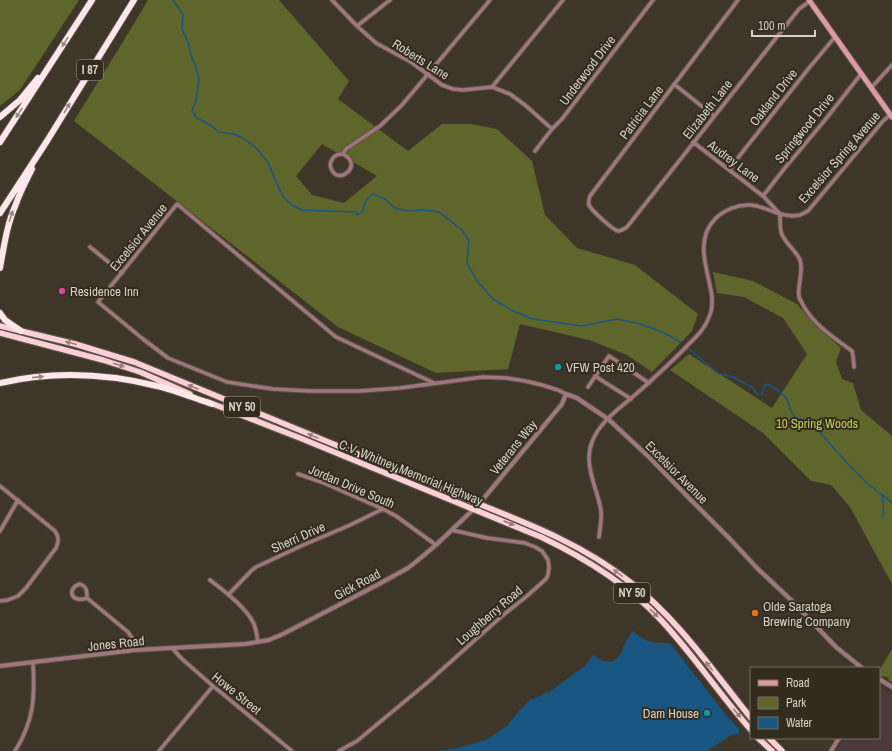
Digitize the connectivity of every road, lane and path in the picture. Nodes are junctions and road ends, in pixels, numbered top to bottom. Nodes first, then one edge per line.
1 (92, 0) edge
2 (134, 0) edge
3 (332, 0) edge
4 (390, 0) edge
5 (490, 0) edge
6 (564, 0) edge
7 (653, 0) edge
8 (738, 0) edge
9 (810, 0) edge
10 (357, 26) junction
11 (835, 37) junction
12 (56, 57) junction
13 (892, 64) edge
14 (428, 74) junction
15 (861, 74) junction
16 (674, 84) junction
17 (492, 88) junction
18 (871, 88) junction
19 (714, 116) junction
20 (891, 116) edge
21 (0, 117) edge
22 (552, 129) junction
23 (47, 141) junction
24 (0, 142) edge
25 (693, 142) junction
26 (535, 151) dead end
27 (343, 154) junction
28 (730, 170) junction
29 (763, 196) junction
30 (0, 214) edge
31 (780, 214) junction
32 (620, 231) joint
33 (90, 247) dead end
34 (0, 268) edge
35 (122, 272) junction
36 (0, 313) edge
37 (0, 326) edge
38 (21, 331) junction
39 (0, 333) edge
40 (854, 366) dead end
41 (595, 376) junction
42 (0, 383) edge
43 (434, 383) junction
44 (649, 383) junction
45 (588, 387) dead end
46 (566, 394) junction
47 (630, 399) junction
48 (212, 404) junction
49 (608, 419) junction
50 (298, 474) dead end
51 (0, 486) edge
52 (18, 500) junction
53 (479, 504) junction
54 (383, 509) junction
55 (472, 509) junction
56 (452, 530) junction
57 (0, 531) edge
58 (599, 537) dead end
59 (436, 545) junction
60 (210, 580) dead end
61 (229, 594) junction
62 (87, 598) junction
63 (0, 600) edge
64 (258, 642) junction
65 (234, 645) joint
66 (172, 648) junction
67 (135, 650) junction
68 (33, 663) junction
69 (0, 666) edge
70 (861, 667) edge
71 (880, 680) edge
72 (213, 686) junction
73 (892, 687) edge
74 (750, 717) edge
75 (750, 729) edge
76 (759, 739) edge
77 (770, 739) edge
78 (838, 739) edge
79 (15, 751) edge
80 (159, 751) edge
81 (292, 751) edge
82 (339, 751) edge
83 (772, 751) edge
84 (782, 751) edge
85 (831, 751) edge

1 -> 12 highway, I 87
23 -> 2 highway, I 87
3 - 10 street, Roberts Lane
4 - 10 street
5 - 14 street
6 - 17 street
7 - 22 street, Underwood Drive
8 - 16 street, Patricia Lane
9 - 11 main road
9 - 19 street, Elizabeth Lane
10 - 14 street, Roberts Lane
11 - 15 main road
11 - 28 street, Oakland Drive
12 - 21 highway
12 -> 24 highway, I 87
13 - 18 street
14 - 17 street, Roberts Lane
14 - 27 street
15 - 18 main road
15 - 29 street, Springwood Drive
16 - 19 street
16 - 32 street, Patricia Lane
17 - 22 street, Roberts Lane
18 - 20 main road
19 - 25 street, Elizabeth Lane
20 - 31 street, Excelsior Spring Avenue
22 - 26 street, Underwood Drive
23 - 30 highway, I 87
34 -> 23 highway
25 - 28 street, Audrey Lane
25 - 32 street, Elizabeth Lane
27 - 27 street
28 - 29 street, Audrey Lane
29 - 31 street
31 - 40 street
31 - 44 street, Excelsior Spring Avenue
33 - 35 street
35 - 43 street, Excelsior Avenue
35 - 43 street, Excelsior Avenue
36 - 38 highway
37 - 38 highway, C.V. Whitney Memorial Highway / NY 50
53 -> 38 highway, C.V. Whitney Memorial Highway / NY 50
39 -> 48 highway, C.V. Whitney Memorial Highway / NY 50
41 - 44 street
41 - 45 street
41 - 47 street
42 -> 48 highway
43 - 46 street, Excelsior Avenue
44 - 47 street, Excelsior Spring Avenue
46 - 49 street, Excelsior Avenue
46 - 53 street, Veterans Way
47 - 49 street, Excelsior Spring Avenue
48 - 55 highway, C.V. Whitney Memorial Highway / NY 50
49 - 58 street, Excelsior Spring Avenue
49 - 70 street, Excelsior Avenue
50 - 54 street, Jordan Drive South
51 - 52 street
52 - 57 street
52 - 63 street
53 - 55 street, Veterans Way
74 -> 53 highway, C.V. Whitney Memorial Highway / NY 50
54 - 59 street, Jordan Drive South
54 - 61 street, Sherri Drive
55 - 56 street, Gick Road
55 -> 75 highway, C.V. Whitney Memorial Highway / NY 50
56 - 59 street, Gick Road
56 - 82 street, Loughberry Road
59 - 64 street, Gick Road
60 - 61 street
61 - 64 street
62 - 62 street
62 - 67 street
64 - 65 street, Gick Road
65 - 66 street, Jones Road
66 - 67 street, Jones Road
66 - 72 street, Howe Street
67 - 68 street, Jones Road
68 - 69 street, Jones Road
68 - 79 street
71 - 73 street
72 - 80 street
72 - 81 street, Howe Street
76 - 83 highway
77 - 84 highway
78 - 85 street

